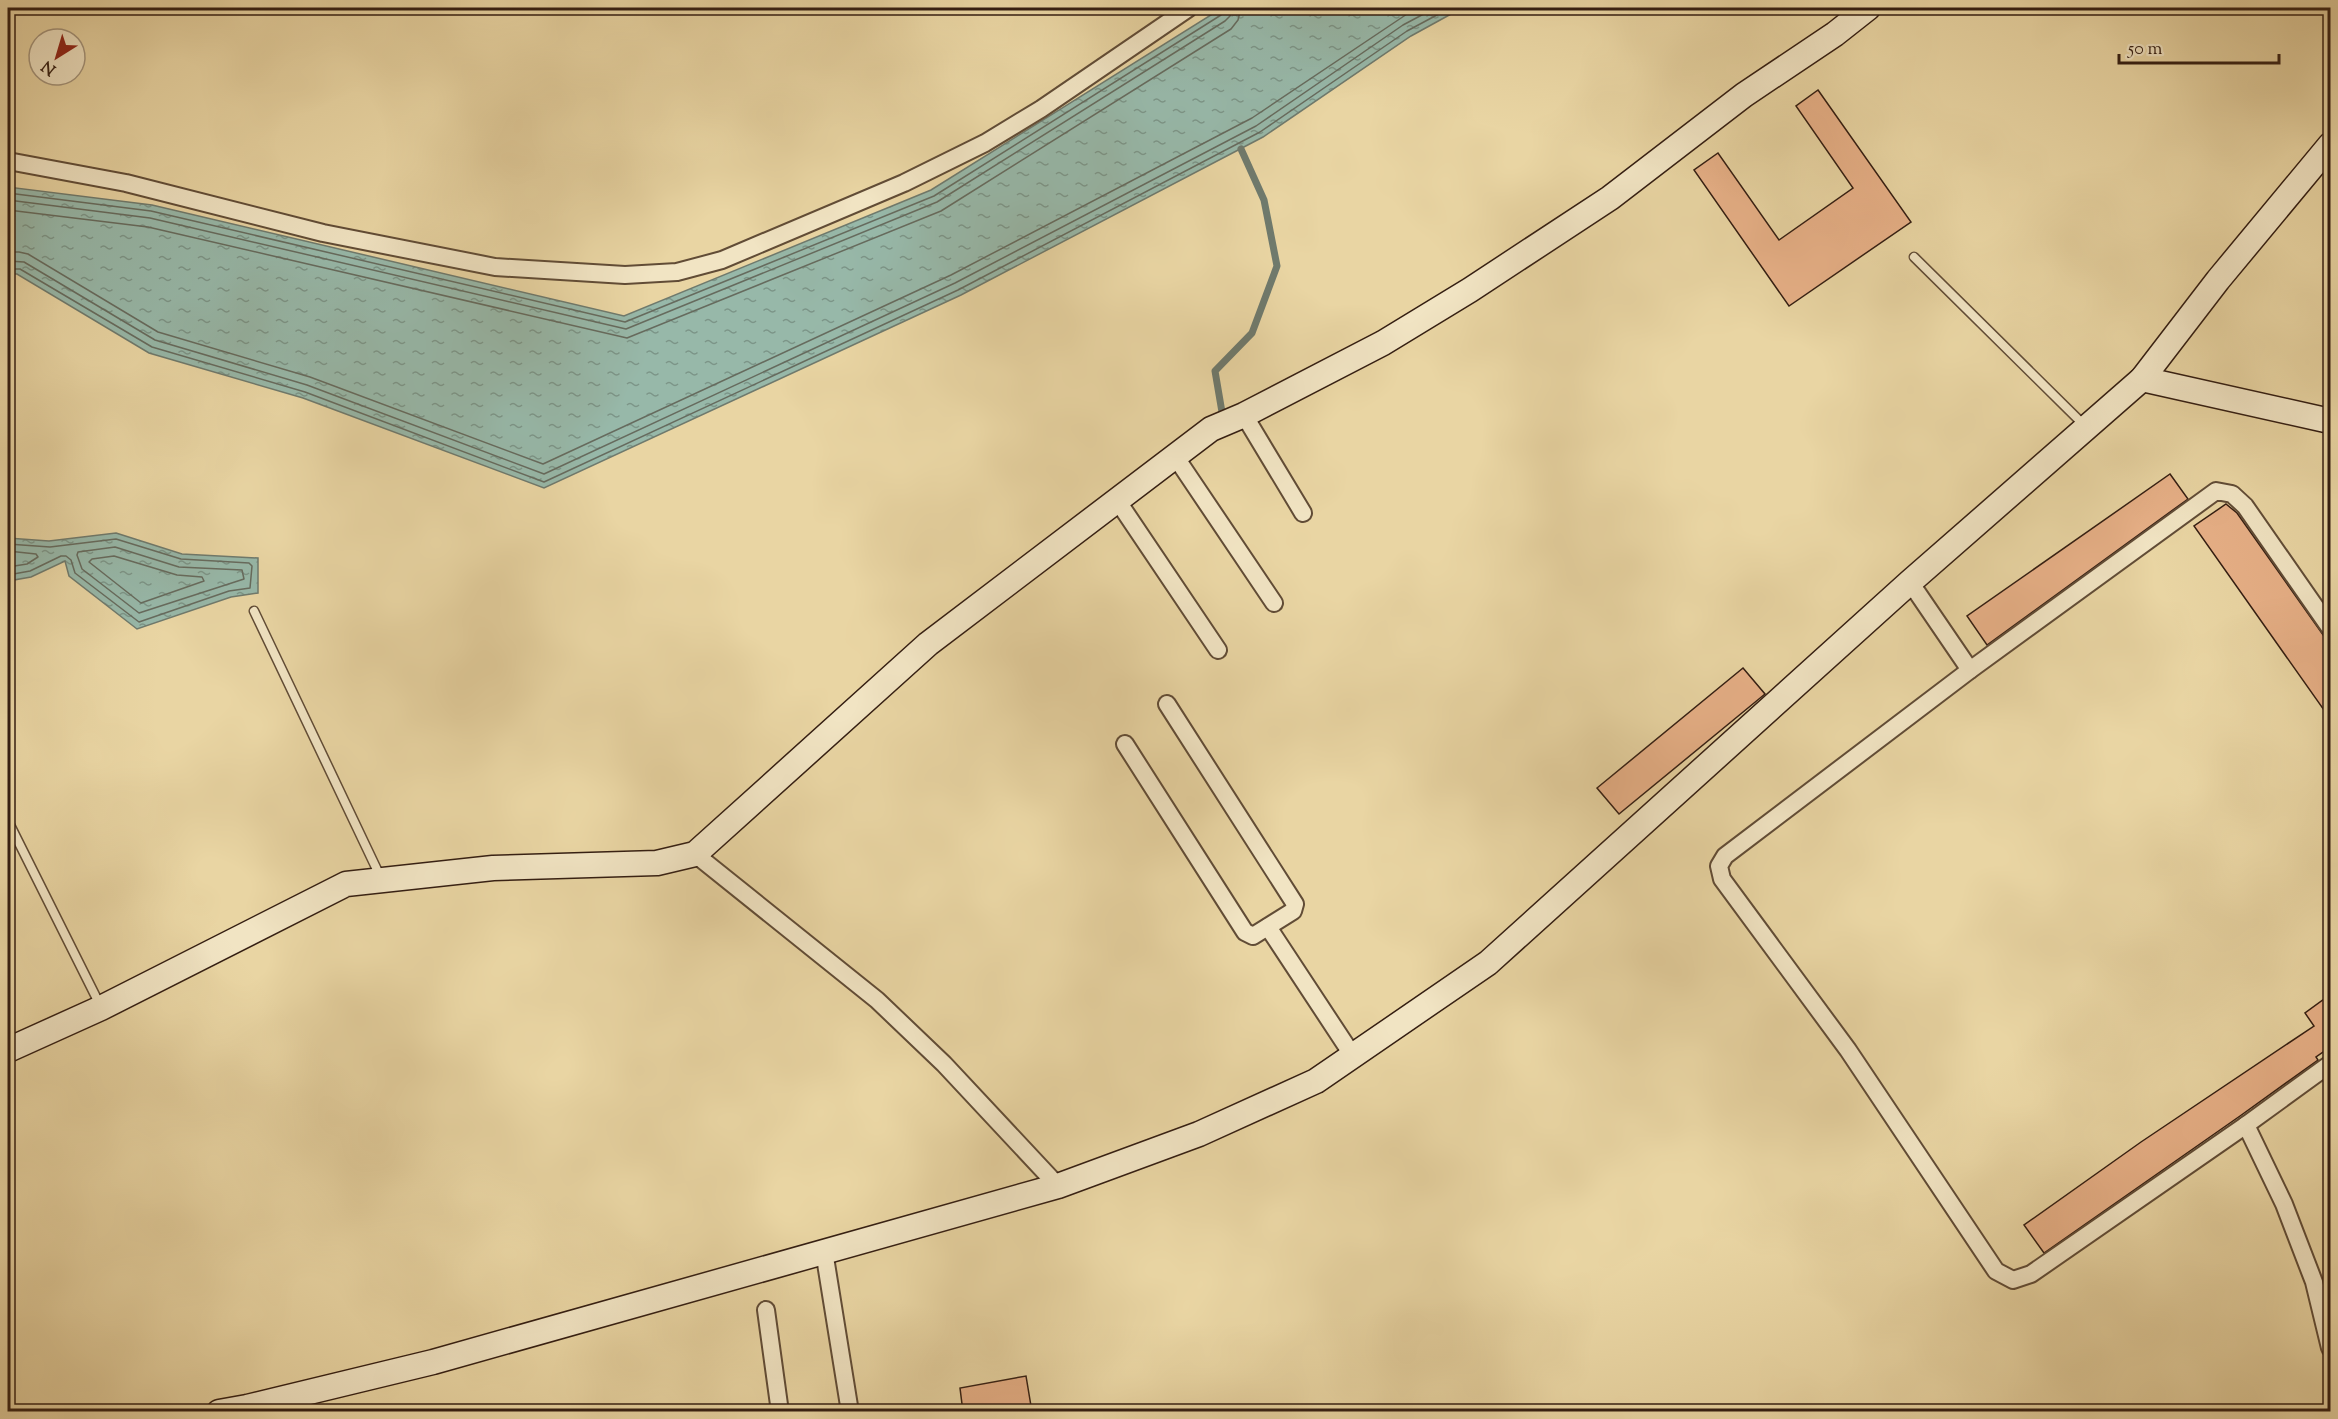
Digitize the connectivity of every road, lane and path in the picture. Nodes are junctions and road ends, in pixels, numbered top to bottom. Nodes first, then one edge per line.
1 (1189, 8) edge
2 (1868, 8) edge
3 (2331, 145) edge
4 (8, 160) edge
5 (1914, 257) dead end
6 (2142, 379) junction
7 (1244, 415) junction
8 (2331, 421) edge
9 (2087, 427) junction
10 (1175, 456) junction
11 (1117, 500) junction
12 (1303, 513) dead end
13 (1910, 582) junction
14 (1274, 603) dead end
15 (254, 611) dead end
16 (2331, 628) edge
17 (1218, 650) dead end
18 (1970, 670) junction
19 (1167, 704) dead end
20 (1125, 744) dead end
21 (8, 820) edge
22 (695, 854) junction
23 (382, 879) junction
24 (1268, 927) junction
25 (101, 1008) junction
26 (8, 1050) edge
27 (1353, 1056) junction
28 (2331, 1064) edge
29 (2247, 1125) junction
30 (1058, 1186) junction
31 (824, 1251) junction
32 (766, 1310) dead end
33 (2331, 1348) edge
34 (219, 1412) edge
35 (780, 1412) edge
36 (850, 1412) edge

1 - 4 street
2 - 7 street
3 - 6 street
5 - 9 lane
6 - 8 street
6 - 9 street
7 - 10 street
7 - 12 street
9 - 13 street
10 - 11 street
10 - 14 street
11 - 17 street
11 - 22 street
13 - 18 street
13 - 27 street
15 - 23 lane
16 - 18 street
18 - 29 street
19 - 24 street
20 - 24 street
21 - 25 lane
22 - 23 street
22 - 30 street
23 - 25 street
24 - 27 street
25 - 26 street
27 - 30 street
28 - 29 street
29 - 33 street
30 - 31 street
31 - 34 street
31 - 36 street
32 - 35 street

